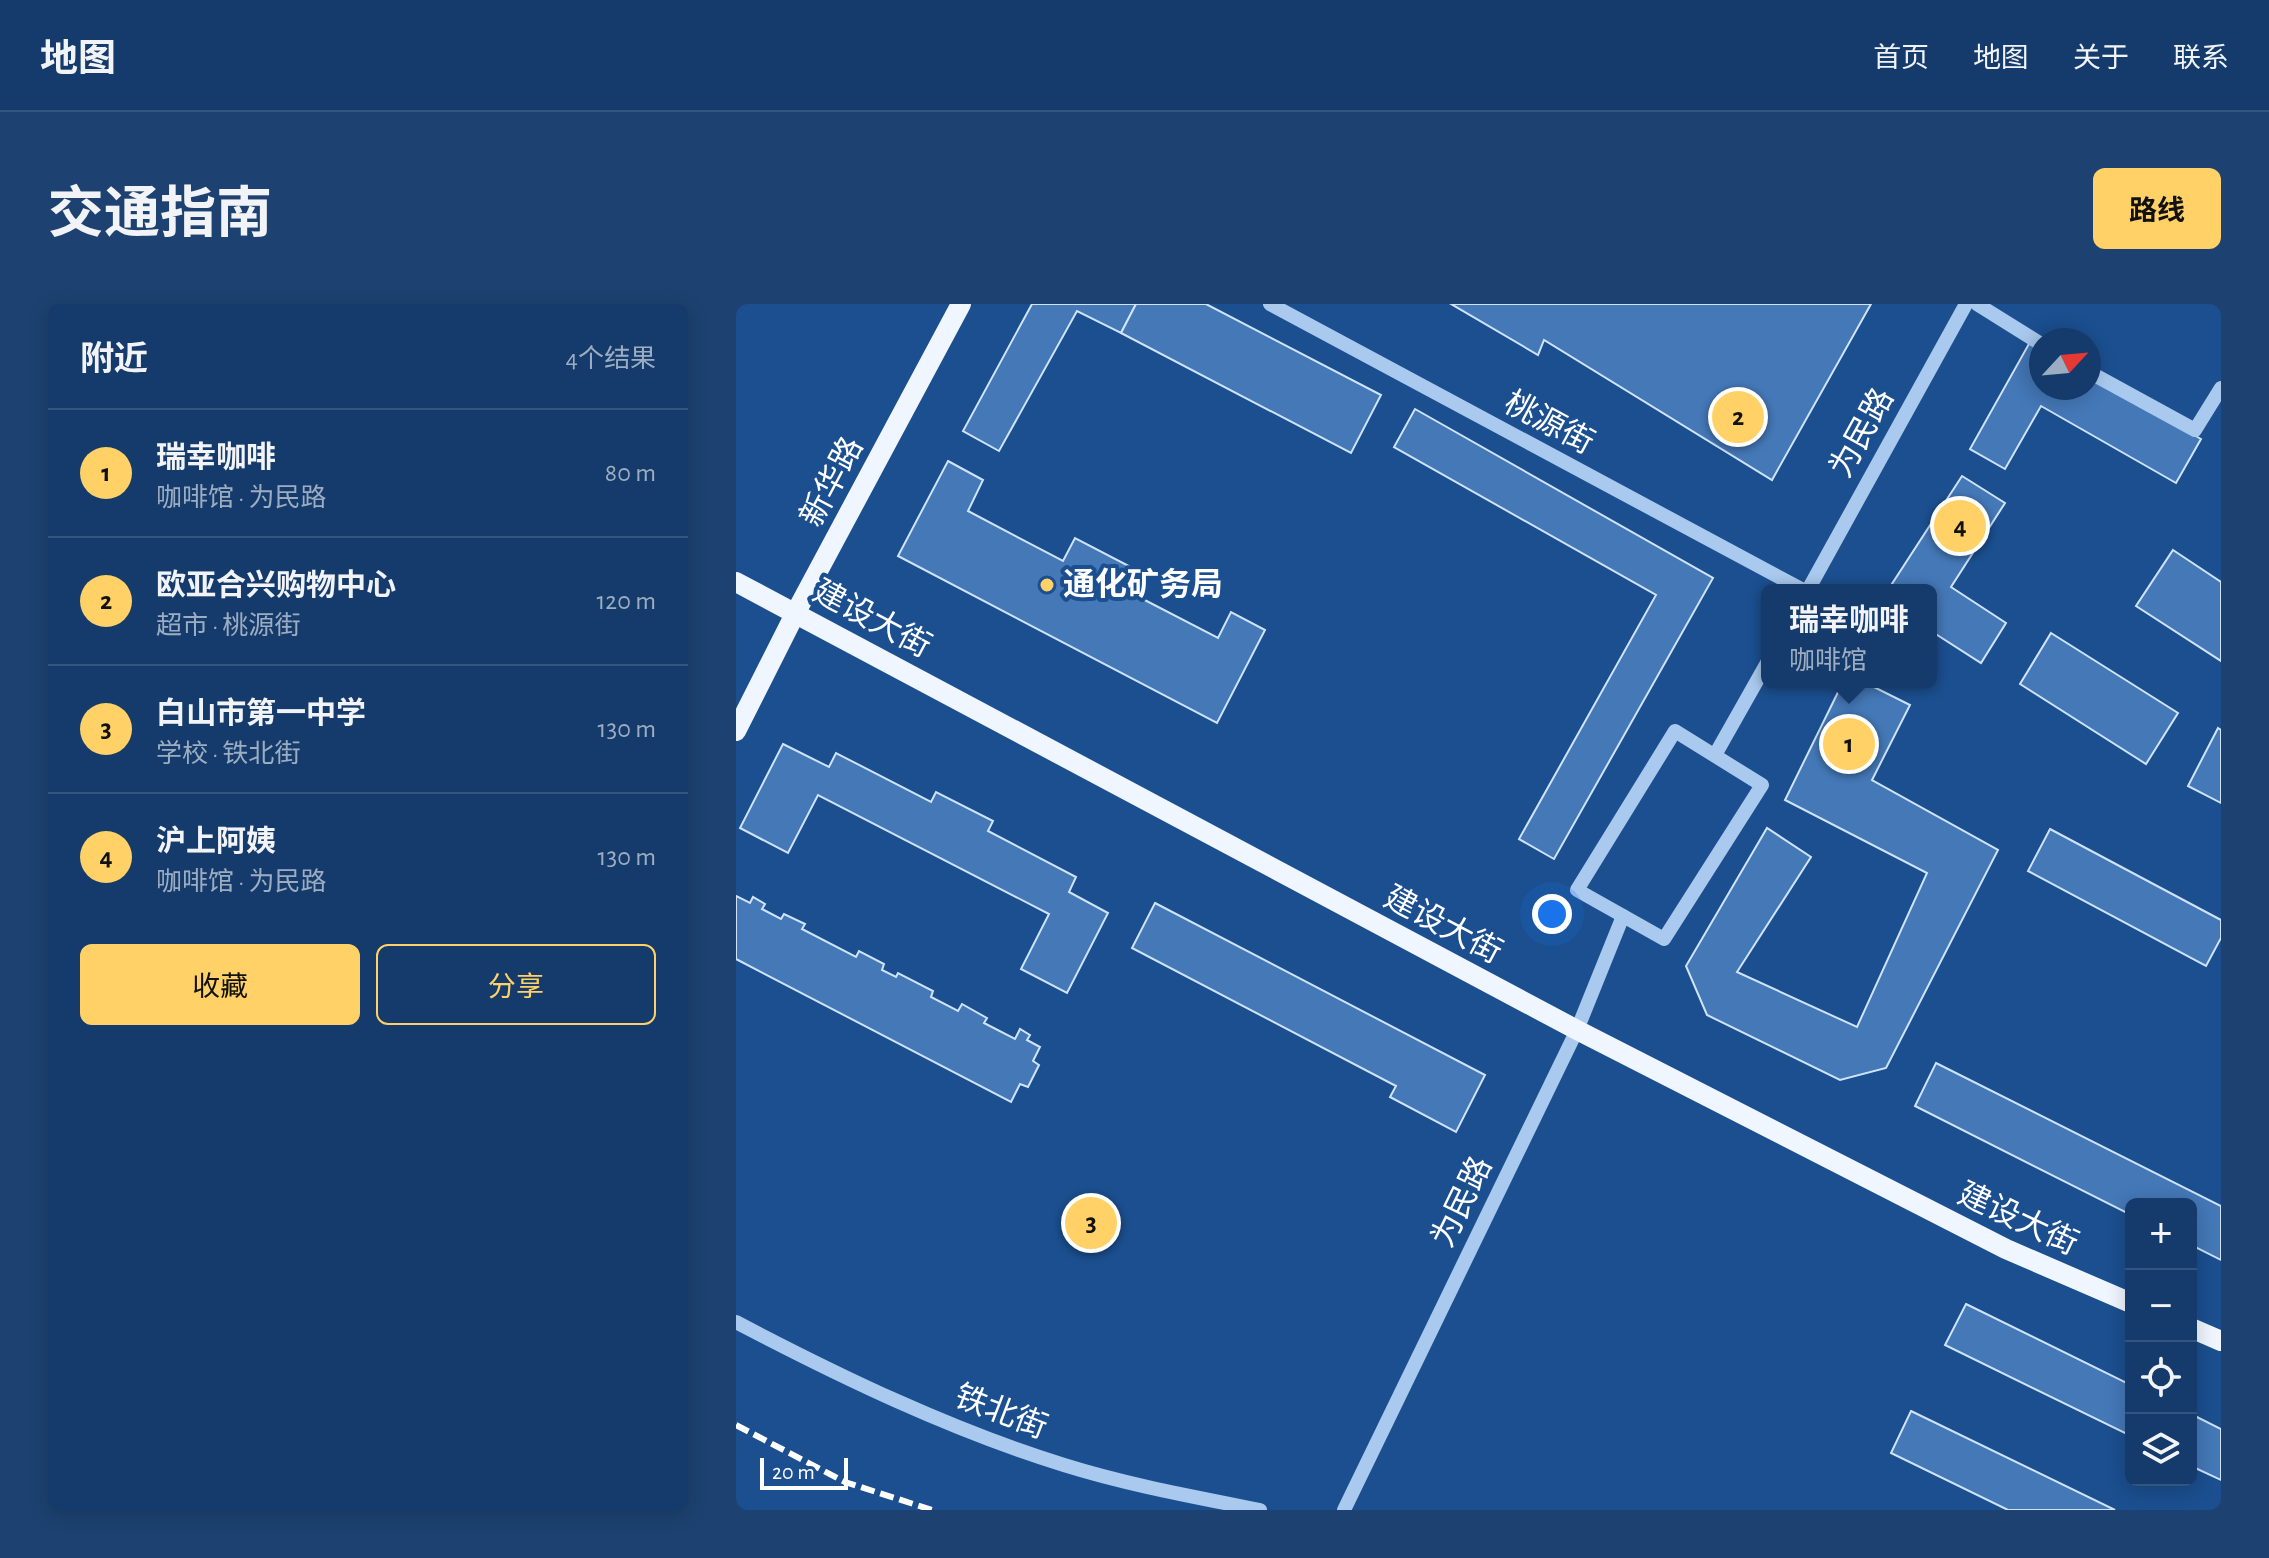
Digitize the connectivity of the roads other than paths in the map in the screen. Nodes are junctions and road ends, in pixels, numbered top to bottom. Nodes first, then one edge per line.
1 (961, 304) edge
2 (1270, 304) edge
3 (1966, 304) edge
4 (1977, 304) edge
5 (2029, 336) edge
6 (2101, 379) edge
7 (2221, 388) edge
8 (736, 582) edge
9 (1794, 584) edge
10 (1808, 584) edge
11 (796, 612) junction
12 (1761, 674) edge
13 (736, 731) edge
14 (1715, 755) junction
15 (1623, 916) junction
16 (1577, 1030) junction
17 (2125, 1300) edge
18 (736, 1322) edge
19 (2197, 1331) edge
20 (2221, 1341) edge
21 (1260, 1510) edge
22 (1344, 1510) edge

1 - 11 main road, 新华路
2 - 9 street, 桃源街
3 - 10 street, 为民路
4 - 5 street
6 - 7 street
8 - 11 main road, 建设大街
11 - 13 main road, 新华路
11 - 16 main road, 建设大街
12 - 14 street
14 - 15 street
14 - 15 street
15 - 16 street, 为民路
16 - 17 main road, 建设大街
16 - 22 street, 为民路
18 - 21 street, 铁北街
19 - 20 main road

